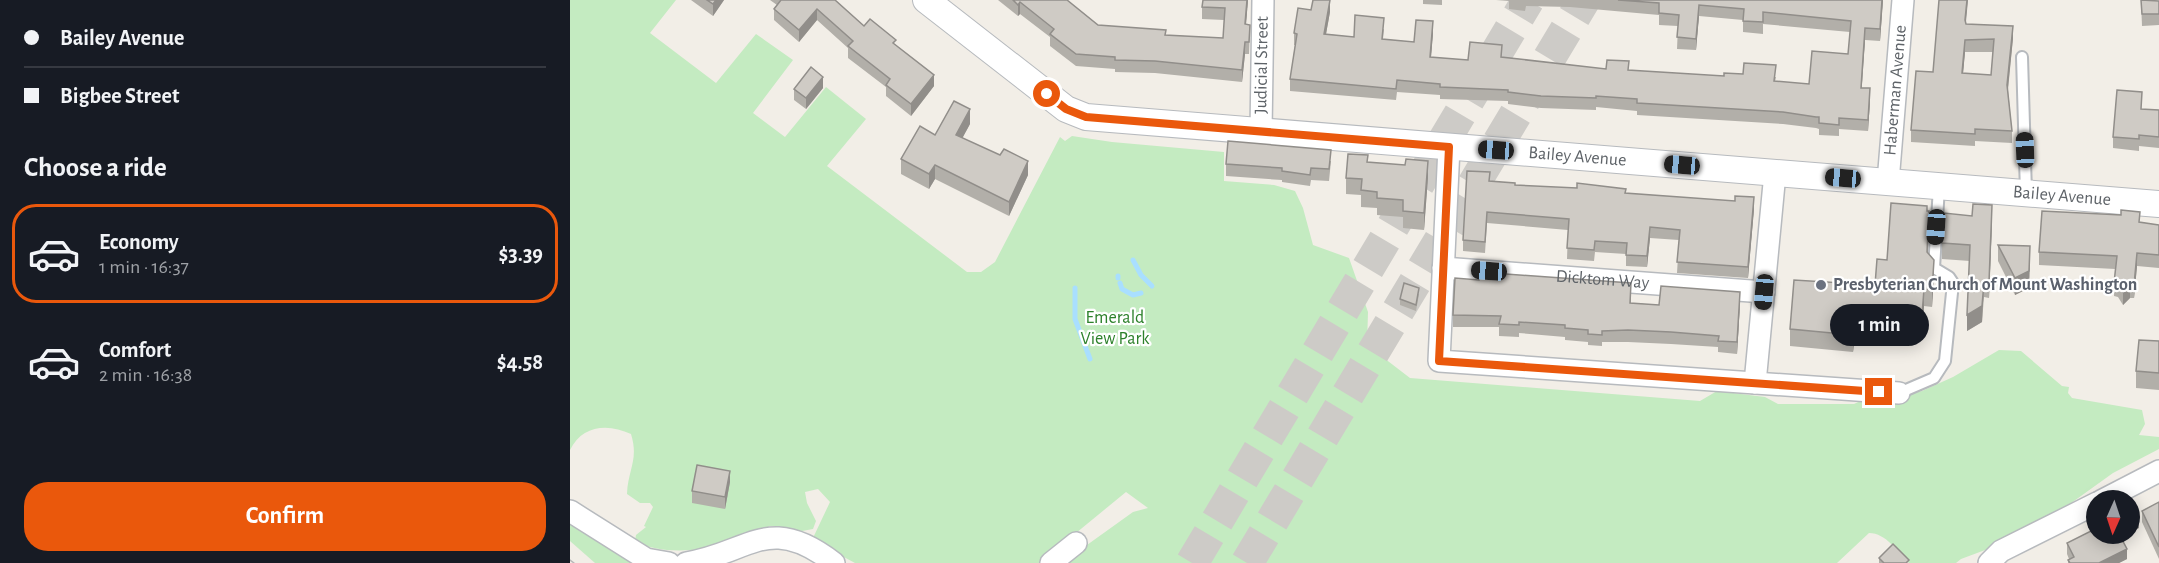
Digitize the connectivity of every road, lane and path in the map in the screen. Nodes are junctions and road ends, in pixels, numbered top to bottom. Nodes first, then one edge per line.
1 (926, 0) edge
2 (1263, 0) edge
3 (1903, 0) edge
4 (2022, 57) dead end
5 (1261, 131) junction
6 (1449, 147) junction
7 (1775, 173) junction
8 (1888, 182) junction
9 (1939, 186) junction
10 (2026, 193) junction
11 (2159, 204) edge
12 (1443, 268) junction
13 (1764, 292) junction
14 (1755, 383) junction
15 (1899, 393) joint
16 (2159, 471) edge
17 (2122, 490) edge
18 (2086, 508) edge
19 (570, 511) edge
20 (1076, 543) dead end
21 (669, 563) edge
22 (686, 563) edge
23 (834, 563) edge
24 (1051, 563) edge
25 (1989, 563) edge

1 - 5 street, Bailey Avenue
2 - 5 street, Judicial Street
3 - 8 street, Haberman Avenue
4 - 10 lane
5 - 6 street, Bailey Avenue
6 - 7 street, Bailey Avenue
6 - 12 street
7 - 8 street, Bailey Avenue
7 - 13 street
8 - 9 street, Bailey Avenue
9 - 10 street, Bailey Avenue
9 - 15 lane
10 - 11 street, Bailey Avenue
12 - 13 street, Dicktom Way
12 - 14 street
13 - 14 street
14 - 15 street
16 - 17 street
18 - 25 street
19 - 21 street
20 - 24 street
22 - 23 street

